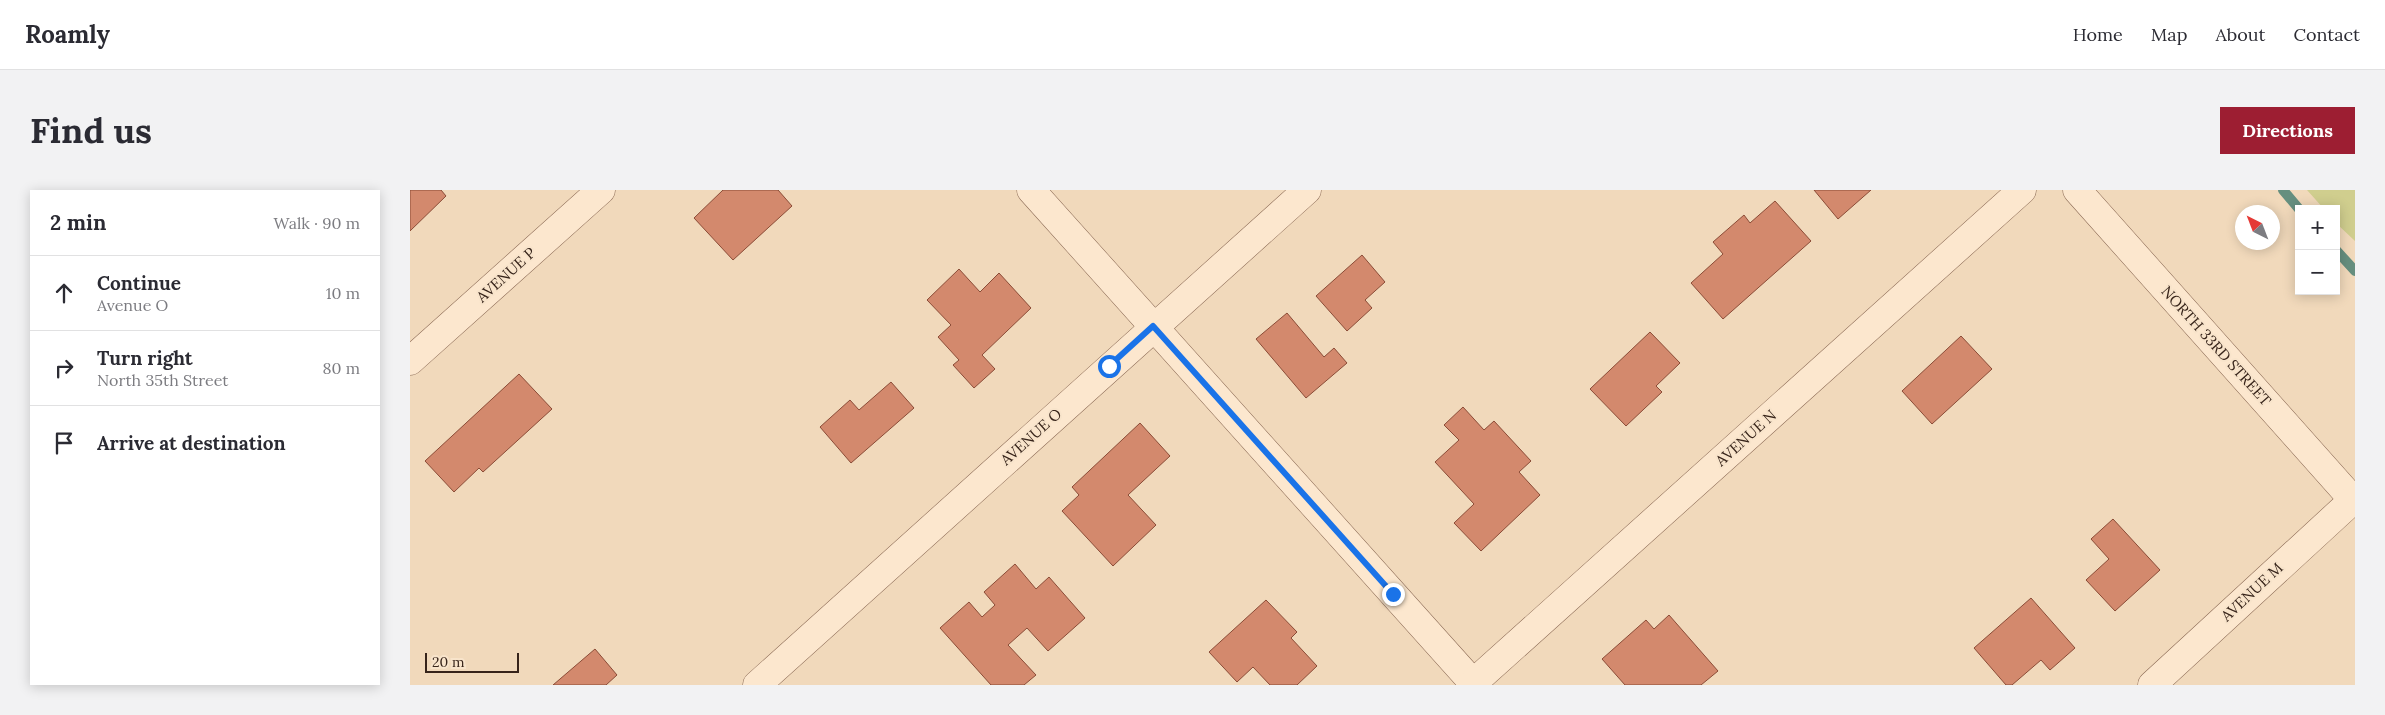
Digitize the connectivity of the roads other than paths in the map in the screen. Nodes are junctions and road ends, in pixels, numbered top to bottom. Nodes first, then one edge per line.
1 (601, 190) edge
2 (1031, 190) edge
3 (1307, 190) edge
4 (2022, 190) edge
5 (2076, 190) edge
6 (1153, 326) junction
7 (410, 361) edge
8 (2354, 501) edge
9 (1473, 684) edge
10 (757, 685) edge
11 (2152, 685) edge

1 - 7 street, AVENUE P
2 - 6 street
3 - 6 street, AVENUE O
4 - 9 street, AVENUE N
5 - 8 street, NORTH 33RD STREET
6 - 9 street
6 - 10 street, AVENUE O
8 - 11 street, AVENUE M

